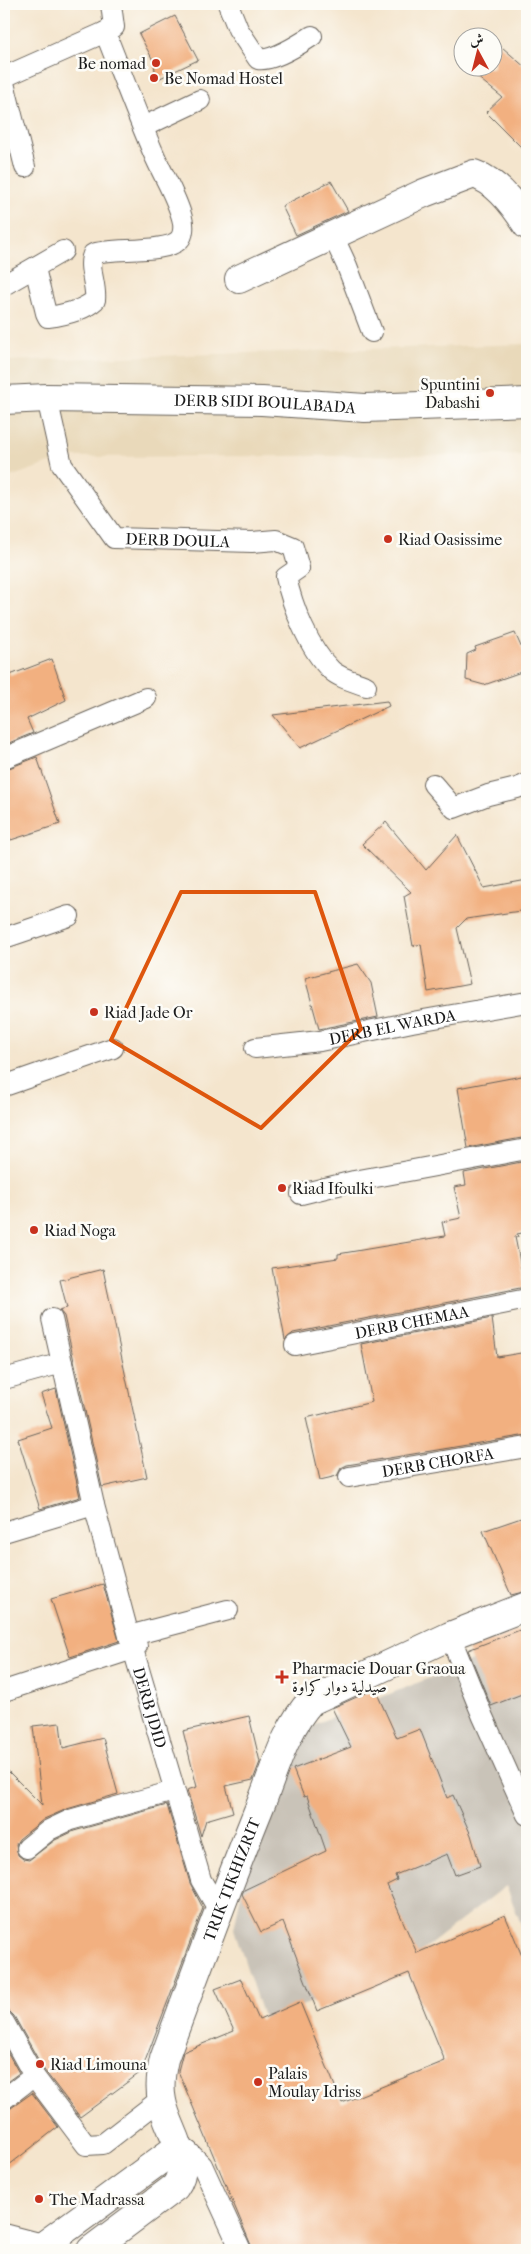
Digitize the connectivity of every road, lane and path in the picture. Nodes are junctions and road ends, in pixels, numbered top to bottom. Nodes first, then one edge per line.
1 (111, 4) edge
2 (228, 4) edge
3 (105, 32) junction
4 (312, 36) dead end
5 (4, 77) edge
6 (4, 83) edge
7 (200, 100) dead end
8 (143, 127) junction
9 (25, 167) dead end
10 (527, 225) edge
11 (333, 236) junction
12 (63, 251) dead end
13 (35, 268) junction
14 (239, 279) dead end
15 (4, 286) edge
16 (372, 332) dead end
17 (47, 398) junction
18 (4, 400) edge
19 (527, 402) edge
20 (366, 686) dead end
21 (146, 698) dead end
22 (4, 758) edge
23 (433, 784) dead end
24 (527, 784) edge
25 (69, 916) dead end
26 (4, 938) edge
27 (527, 1002) edge
28 (113, 1048) dead end
29 (256, 1048) dead end
30 (4, 1086) edge
31 (527, 1149) edge
32 (301, 1194) dead end
33 (527, 1299) edge
34 (52, 1320) dead end
35 (295, 1345) dead end
36 (62, 1363) junction
37 (4, 1379) edge
38 (527, 1447) edge
39 (349, 1477) dead end
40 (94, 1505) junction
41 (4, 1532) edge
42 (527, 1606) edge
43 (228, 1610) dead end
44 (450, 1636) junction
45 (131, 1642) junction
46 (4, 1691) edge
47 (174, 1791) junction
48 (527, 1815) edge
49 (27, 1848) dead end
50 (218, 1909) junction
51 (4, 2022) edge
52 (34, 2076) junction
53 (4, 2099) edge
54 (161, 2100) junction
55 (178, 2147) junction
56 (4, 2238) edge
57 (45, 2249) edge
58 (91, 2250) edge
59 (241, 2250) edge

1 - 3 lane
2 - 4 lane
3 - 5 lane
3 - 8 lane
6 - 9 lane
7 - 8 lane
8 - 13 lane
10 - 11 street
11 - 14 street
11 - 16 lane
12 - 13 lane
13 - 15 lane
17 - 18 street, DERB SIDI BOULABADA
17 - 19 street, DERB SIDI BOULABADA
17 - 20 lane, DERB DOULA
21 - 22 lane
23 - 24 lane
25 - 26 lane
27 - 29 lane, DERB EL WARDA
28 - 30 lane
31 - 32 lane
33 - 35 lane, DERB CHEMAA
34 - 36 lane, DERB JDID
36 - 37 lane
36 - 40 lane, DERB JDID
38 - 39 lane, DERB CHORFA
40 - 41 lane
40 - 45 lane, DERB JDID
42 - 44 street, TRIK TIKHIZRIT
43 - 45 lane
44 - 48 lane
44 - 50 street, TRIK TIKHIZRIT
45 - 46 lane
45 - 47 lane, DERB JDID
47 - 49 lane
47 - 50 lane, DERB JDID
50 - 54 street, TRIK TIKHIZRIT
51 - 52 lane
52 - 53 lane
52 - 54 lane
54 - 55 street, TRIK TIKHIZRIT
55 - 57 street
55 - 58 street, TRIK TIKHIZRIT
55 - 59 lane
56 - 57 street

